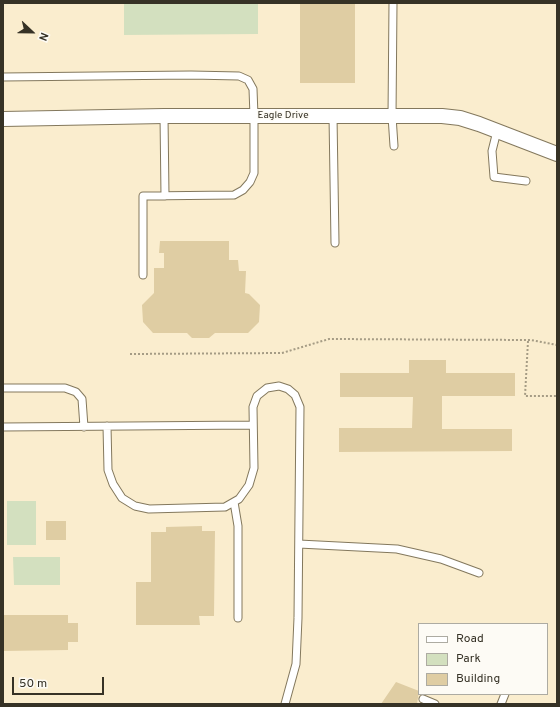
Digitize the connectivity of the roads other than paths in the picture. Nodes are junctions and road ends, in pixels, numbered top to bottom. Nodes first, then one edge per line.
1 (393, 3) edge
2 (3, 77) edge
3 (164, 116) junction
4 (254, 116) junction
5 (333, 116) junction
6 (392, 116) junction
7 (3, 119) edge
8 (497, 131) junction
9 (394, 146) dead end
10 (557, 154) edge
11 (526, 180) dead end
12 (165, 196) junction
13 (335, 243) dead end
14 (143, 275) dead end
15 (3, 388) edge
16 (253, 425) junction
17 (107, 426) junction
18 (3, 427) edge
19 (84, 427) junction
20 (234, 502) junction
21 (299, 544) junction
22 (479, 573) dead end
23 (238, 618) dead end
24 (423, 699) dead end
25 (285, 704) edge
26 (435, 704) edge

1 - 6 lane
2 - 4 lane
3 - 4 street, Eagle Drive
3 - 7 street, Eagle Drive
3 - 12 lane
4 - 5 street, Eagle Drive
4 - 12 lane
5 - 6 street, Eagle Drive
5 - 13 lane
6 - 8 street, Eagle Drive
6 - 9 lane
8 - 10 street, Eagle Drive
8 - 11 lane
12 - 14 lane
15 - 19 lane
16 - 17 lane
16 - 20 lane
16 - 21 lane
17 - 19 lane
17 - 20 lane
18 - 19 lane
20 - 23 lane
21 - 22 lane
21 - 25 lane
24 - 26 lane

